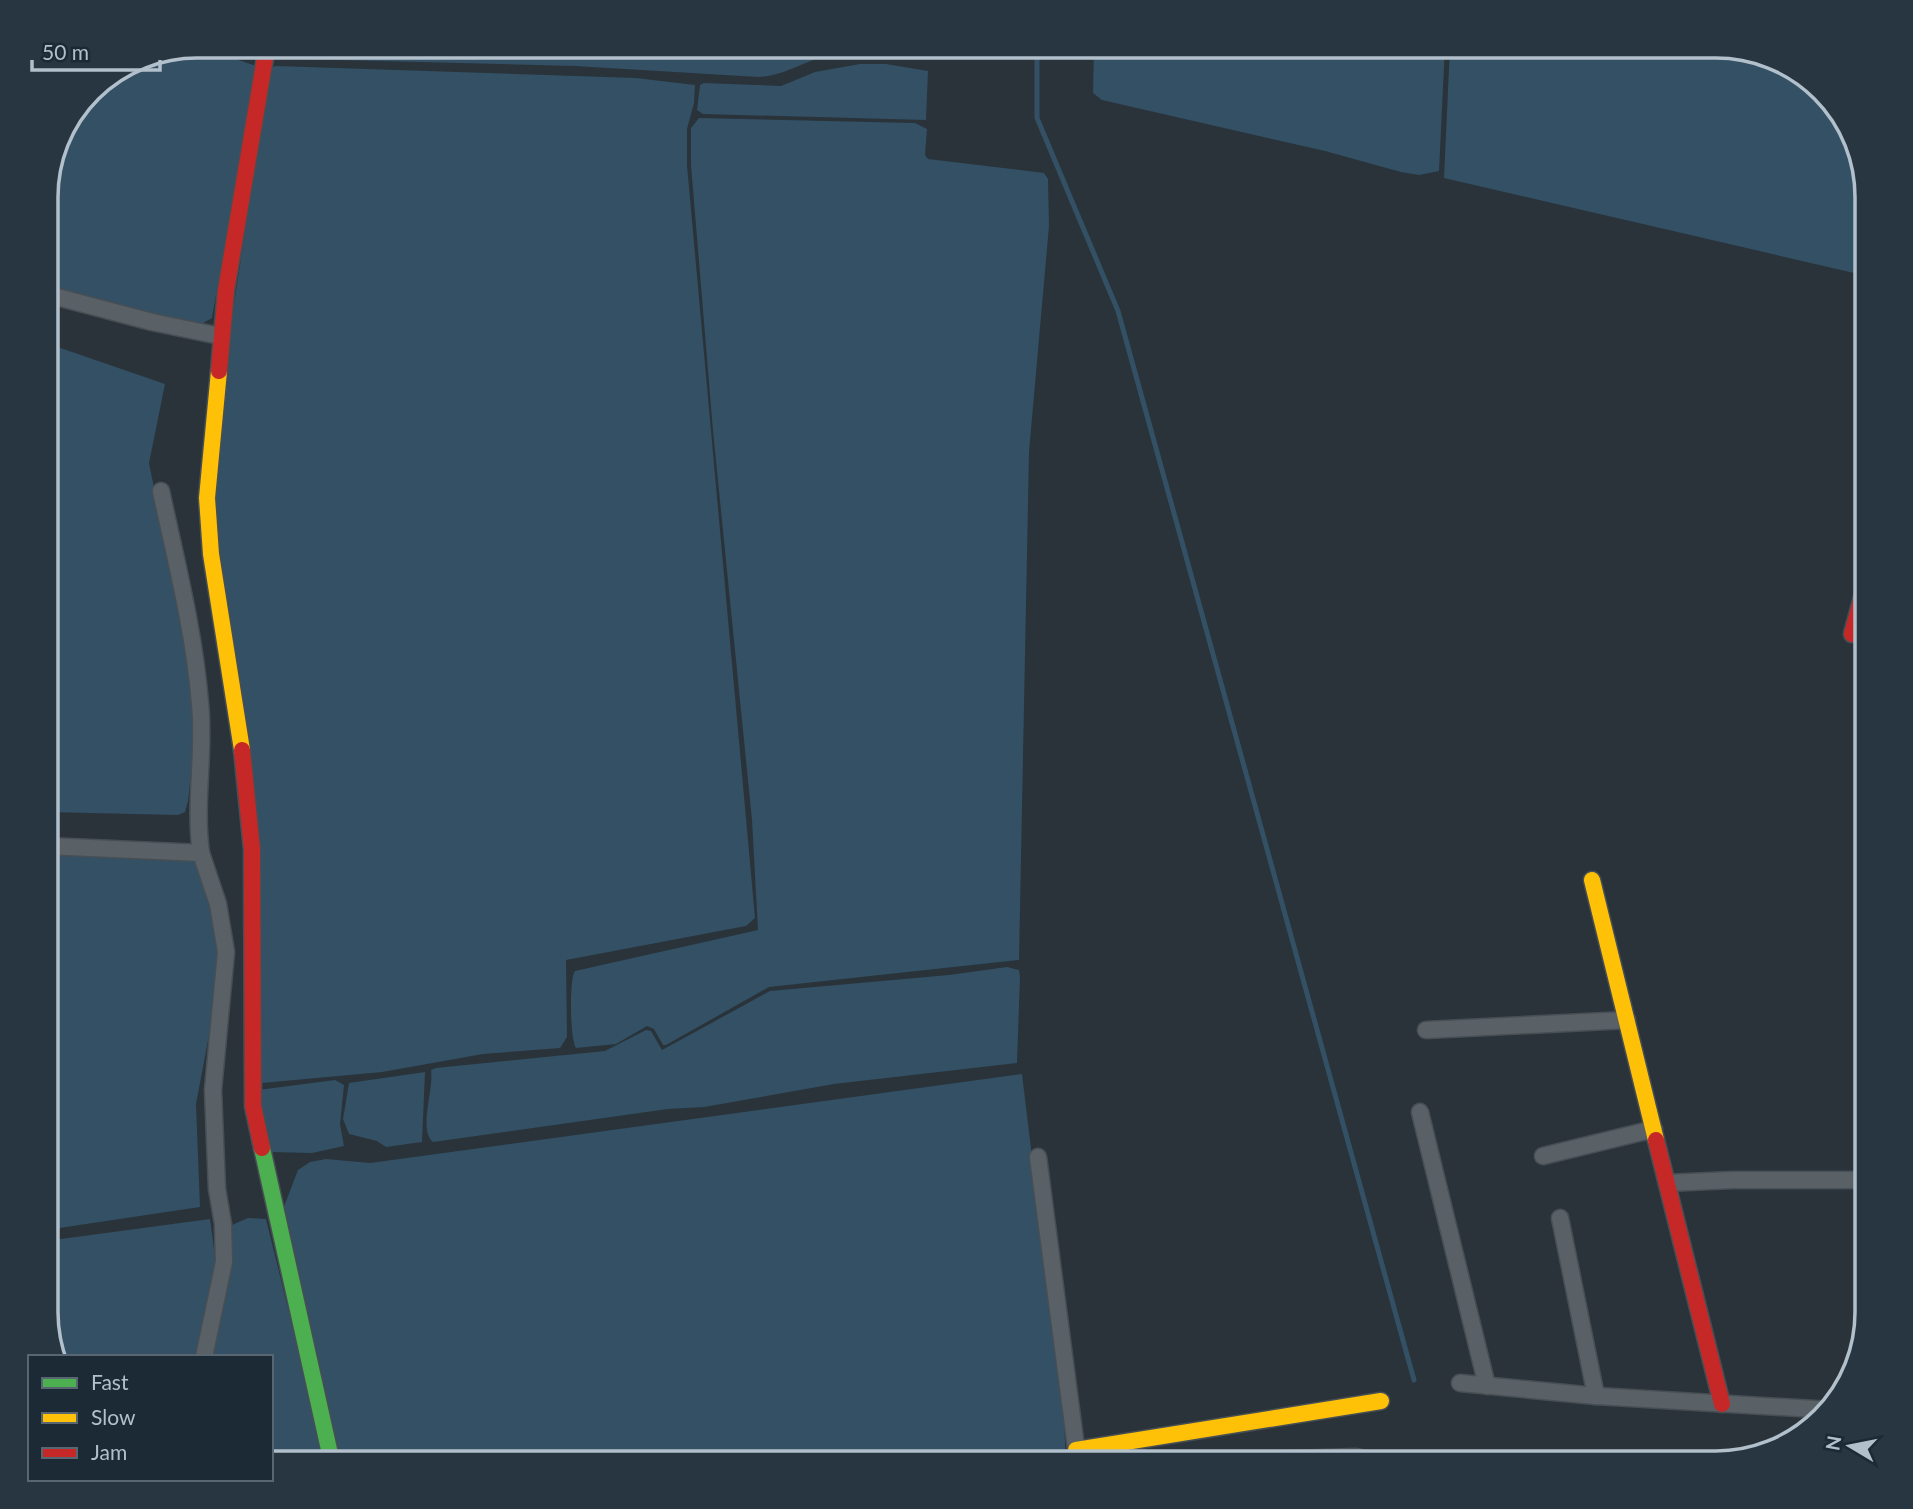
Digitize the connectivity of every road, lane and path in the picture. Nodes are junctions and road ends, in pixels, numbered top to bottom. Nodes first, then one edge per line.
1 (265, 58) edge
2 (58, 297) edge
3 (220, 335) junction
4 (161, 491) dead end
5 (1855, 624) edge
6 (1852, 635) dead end
7 (58, 847) edge
8 (201, 853) junction
9 (1592, 880) dead end
10 (1627, 1020) junction
11 (1426, 1030) dead end
12 (1420, 1112) dead end
13 (1654, 1129) junction
14 (1544, 1156) dead end
15 (1038, 1157) dead end
16 (1855, 1180) edge
17 (1667, 1183) junction
18 (1560, 1218) dead end
19 (204, 1355) edge
20 (1460, 1383) dead end
21 (1487, 1386) junction
22 (1596, 1396) junction
23 (1381, 1401) dead end
24 (1722, 1404) junction
25 (1815, 1409) edge
26 (329, 1451) edge
27 (1076, 1451) edge
28 (1110, 1451) edge

1 - 3 street
2 - 3 street
3 - 26 street
4 - 8 street
5 - 6 street
7 - 8 street
8 - 19 street
9 - 10 street
10 - 11 street
10 - 13 street
12 - 21 street
13 - 14 street
13 - 17 street
15 - 27 street
16 - 17 street
17 - 24 street
18 - 22 street
20 - 21 street
21 - 22 street
22 - 24 street
23 - 28 street
24 - 25 street

